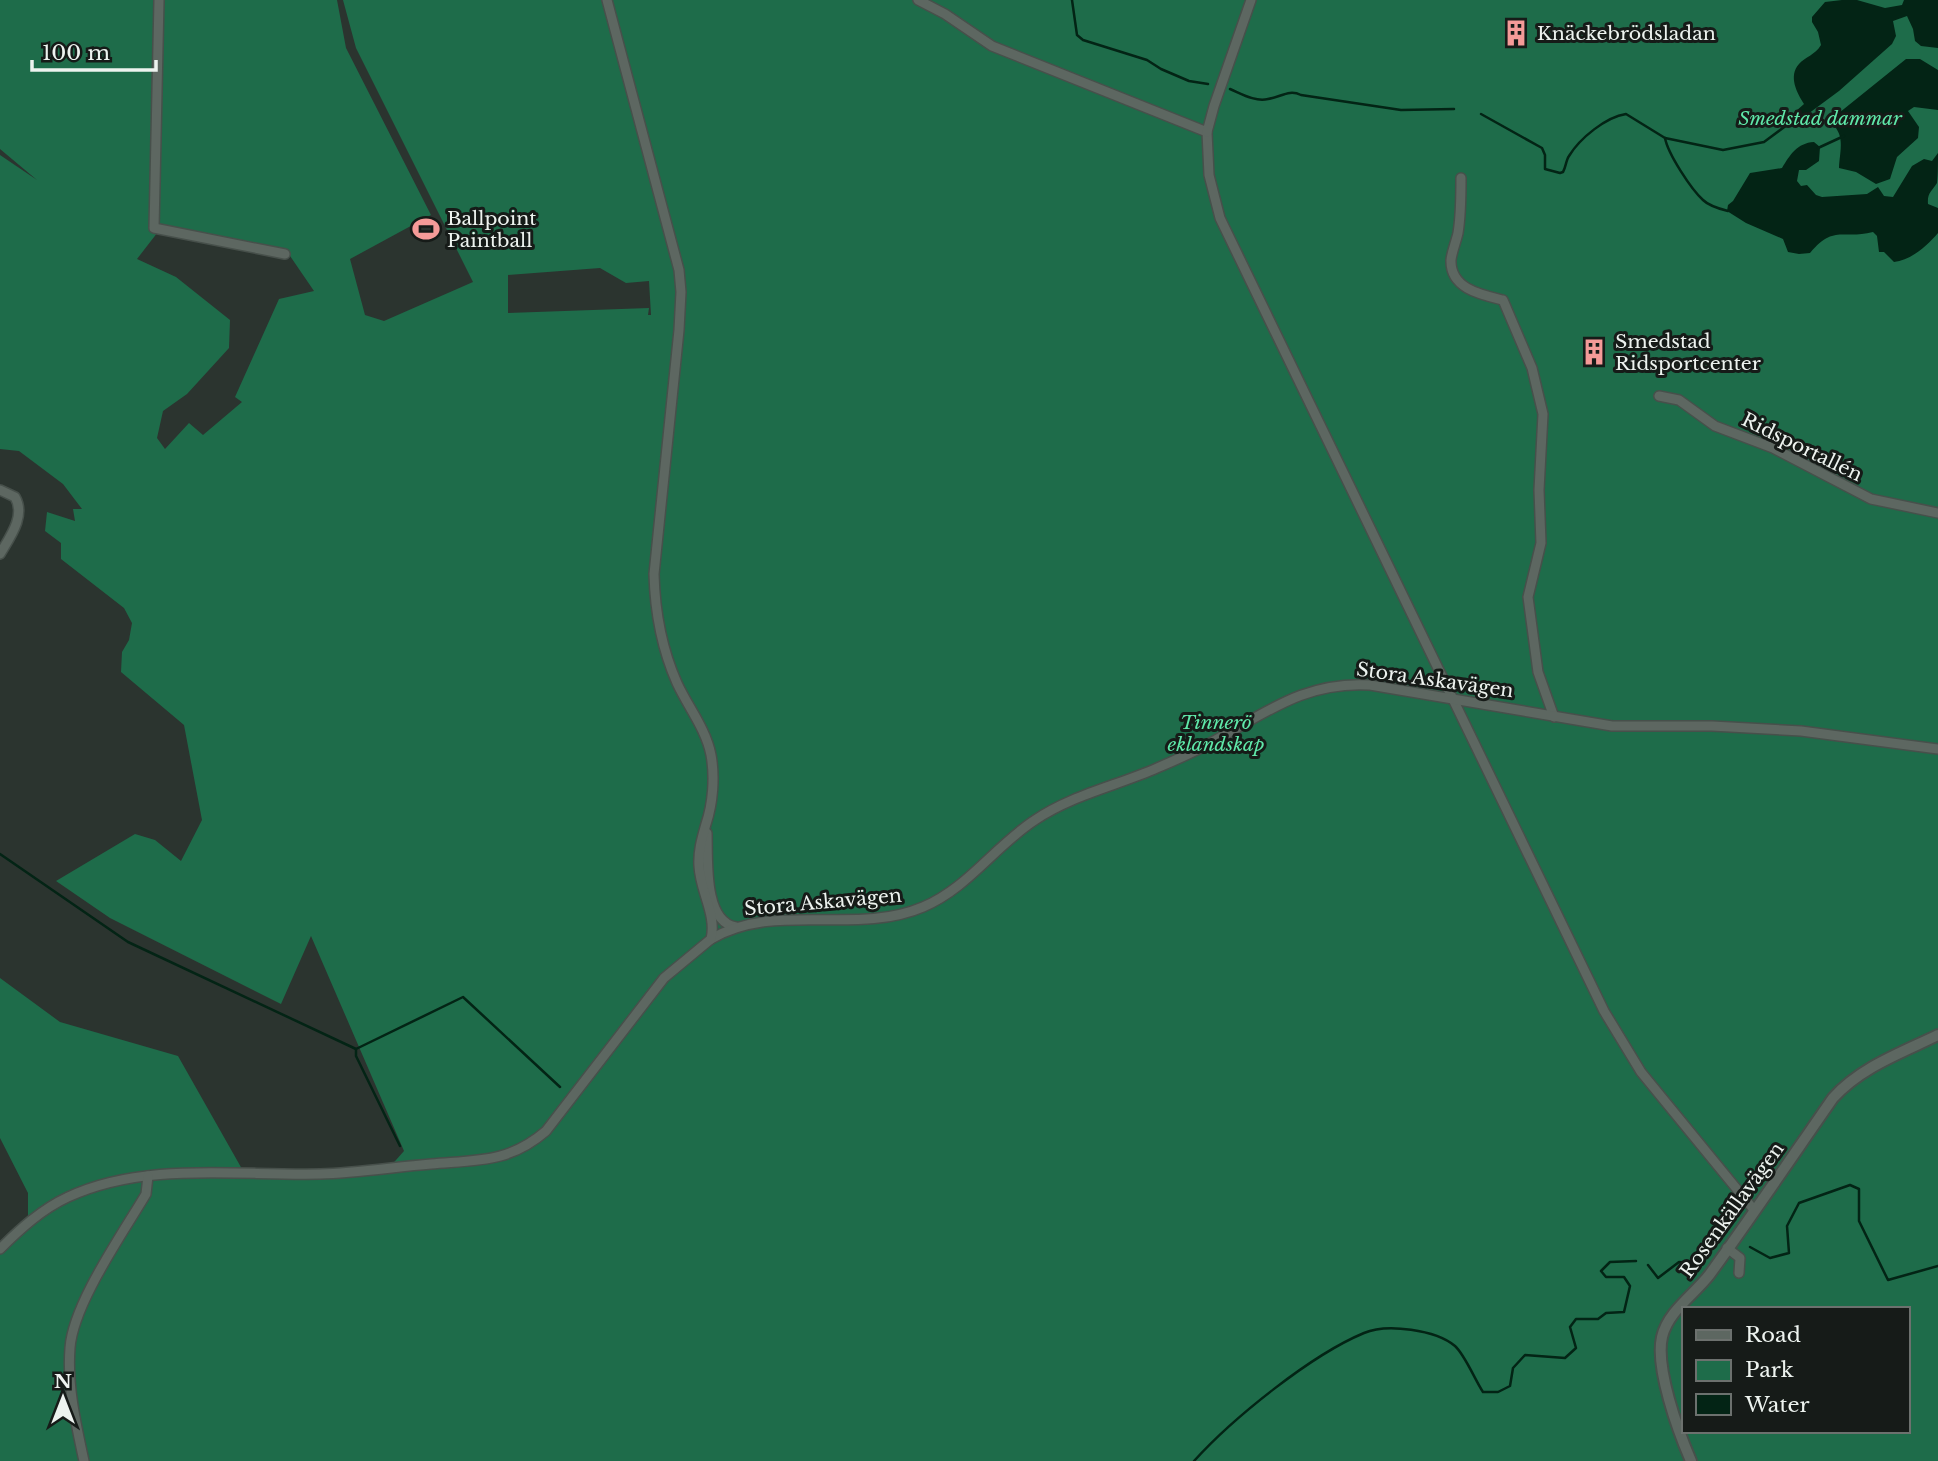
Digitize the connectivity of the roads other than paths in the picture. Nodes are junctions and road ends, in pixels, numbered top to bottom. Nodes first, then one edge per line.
1 (159, 0) edge
2 (607, 0) edge
3 (918, 0) edge
4 (1251, 0) edge
5 (1207, 132) junction
6 (1461, 178) dead end
7 (285, 254) dead end
8 (1658, 396) dead end
9 (0, 491) edge
10 (1938, 513) edge
11 (0, 554) edge
12 (1452, 699) junction
13 (1554, 717) junction
14 (1938, 749) edge
15 (706, 826) junction
16 (736, 927) junction
17 (711, 939) junction
18 (1938, 1035) edge
19 (148, 1177) junction
20 (1754, 1210) junction
21 (1727, 1248) junction
22 (0, 1249) edge
23 (1738, 1273) dead end
24 (85, 1461) edge
25 (1691, 1461) edge

1 - 7 street
2 - 15 street
3 - 5 street
4 - 5 street
5 - 12 street
6 - 13 street
8 - 10 street, Ridsportallén
9 - 11 street
12 - 13 street, Stora Askavägen
12 - 16 street, Stora Askavägen
12 - 20 street
13 - 14 street, Stora Askavägen
15 - 16 street
15 - 17 street
16 - 17 street, Stora Askavägen
17 - 19 street, Stora Askavägen
18 - 20 street, Rosenkällavägen
19 - 22 street, Stora Askavägen
19 - 24 street
20 - 21 street, Rosenkällavägen
21 - 23 street
21 - 25 street, Rosenkällavägen

